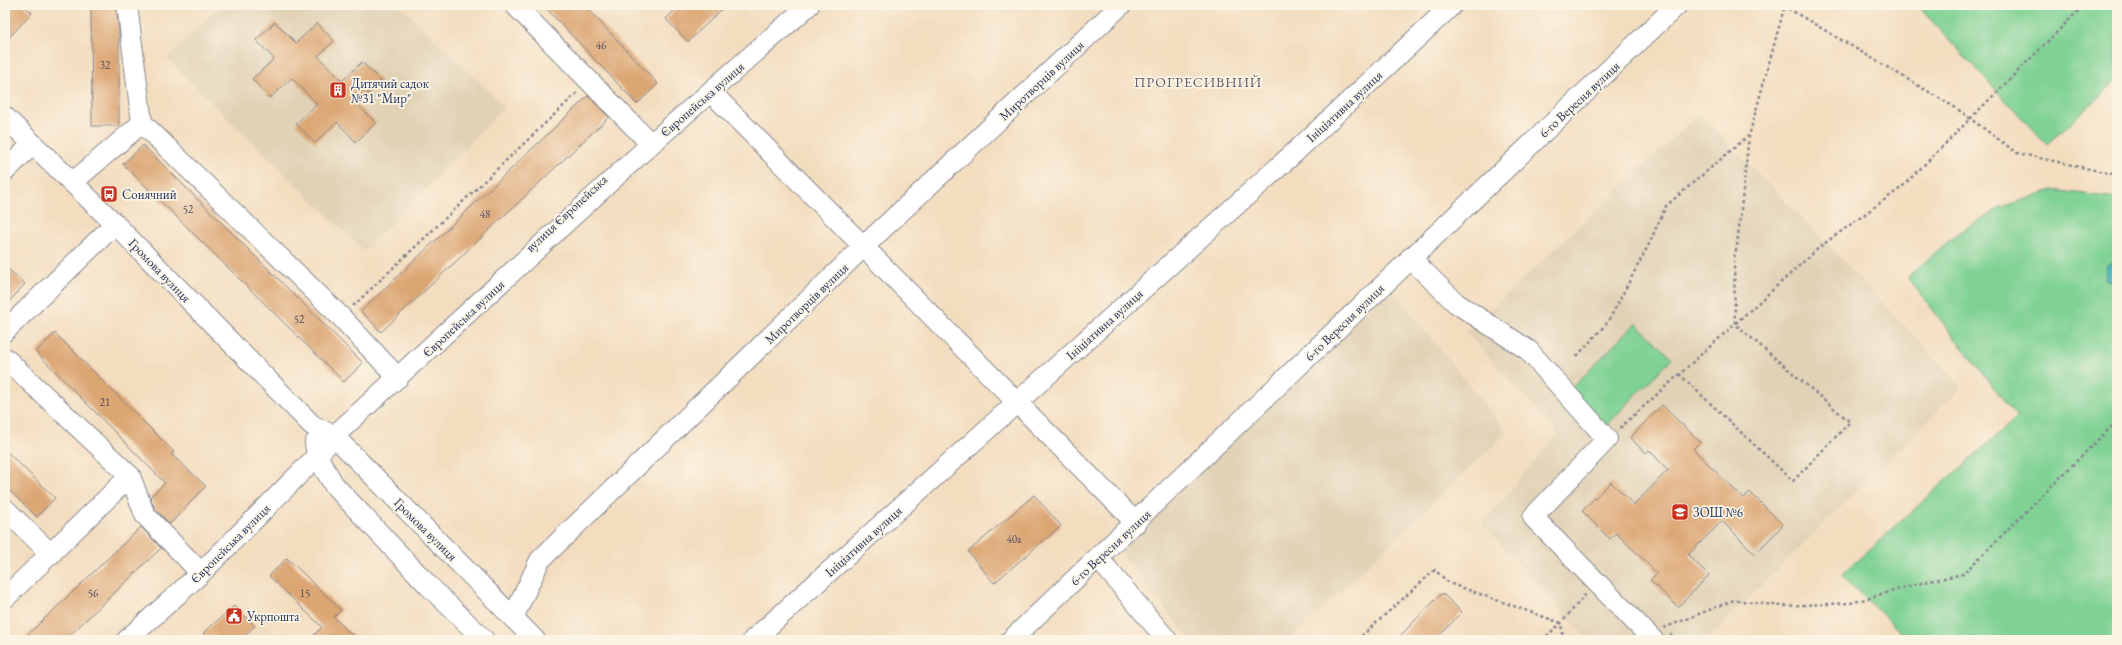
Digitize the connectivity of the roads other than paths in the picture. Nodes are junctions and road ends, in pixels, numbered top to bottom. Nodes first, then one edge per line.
1 (128, 5) edge
2 (515, 5) edge
3 (788, 5) edge
4 (809, 5) edge
5 (1121, 5) edge
6 (1452, 5) edge
7 (1677, 5) edge
8 (711, 92) junction
9 (5, 117) edge
10 (142, 123) junction
11 (33, 144) junction
12 (651, 144) junction
13 (5, 171) edge
14 (73, 182) junction
15 (115, 224) junction
16 (863, 247) junction
17 (1410, 258) junction
18 (5, 331) edge
19 (5, 358) edge
20 (398, 378) junction
21 (1017, 403) junction
22 (312, 425) junction
23 (340, 428) junction
24 (317, 456) junction
25 (130, 476) junction
26 (5, 509) edge
27 (1136, 523) junction
28 (51, 554) junction
29 (1098, 558) junction
30 (201, 573) junction
31 (5, 598) edge
32 (513, 618) junction
33 (1663, 637) edge
34 (127, 640) edge
35 (484, 640) edge
36 (535, 640) edge
37 (753, 640) edge
38 (1011, 640) edge
39 (1167, 640) edge

1 - 10 street
2 - 12 street
3 - 23 street, вулиця Європейська
4 - 8 street, Європейська вулиця
5 - 16 street, Миротворців вулиця
6 - 21 street, Ініціативна вулиця
7 - 17 street, 6-го Вересня вулиця
8 - 12 street, Європейська вулиця
8 - 16 street
9 - 11 street, Громова вулиця
10 - 14 street
10 - 20 street
11 - 13 street
11 - 14 street, Громова вулиця
12 - 20 street, Європейська вулиця
14 - 15 street, Громова вулиця
15 - 18 street
15 - 22 street, Громова вулиця
16 - 21 street
16 - 32 street, Миротворців вулиця
17 - 27 street, 6-го Вересня вулиця
17 - 33 street
19 - 25 street
20 - 23 street, Європейська вулиця
21 - 27 street
21 - 37 street, Ініціативна вулиця
22 - 23 street, Громова вулиця
22 - 24 street
23 - 24 street, Європейська вулиця
23 - 32 street, Громова вулиця
24 - 30 street, Європейська вулиця
24 - 35 street
25 - 28 street
25 - 30 street
26 - 28 street
27 - 29 street, 6-го Вересня вулиця
28 - 31 street
29 - 38 street, 6-го Вересня вулиця
29 - 39 street
30 - 34 street, Європейська вулиця
32 - 36 street, Громова вулиця

